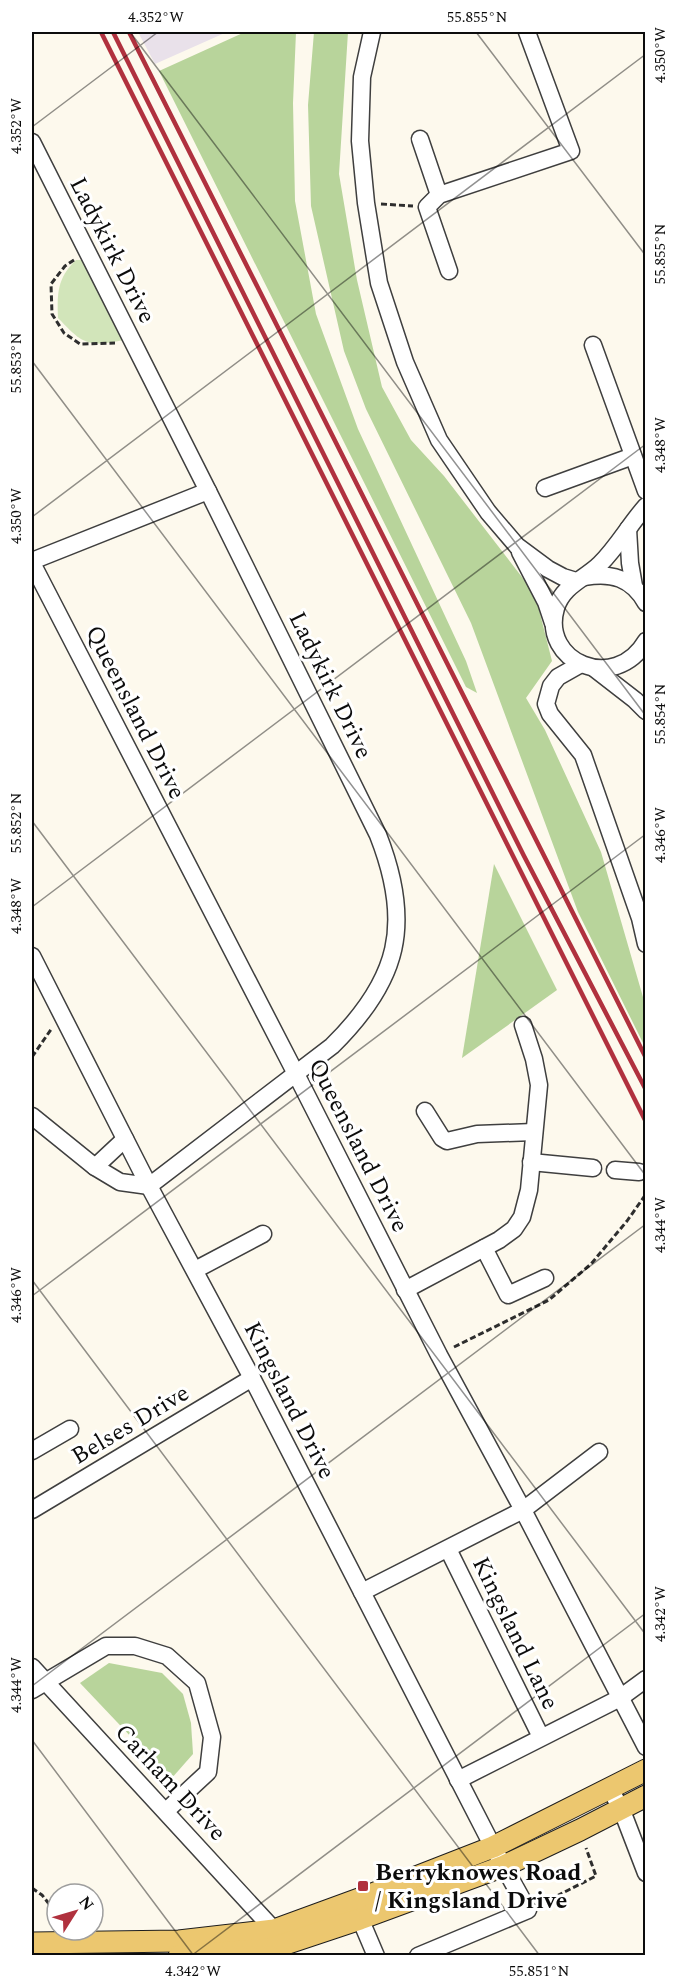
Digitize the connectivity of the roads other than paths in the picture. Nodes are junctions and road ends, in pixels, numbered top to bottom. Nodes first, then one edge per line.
1 (372, 32) edge
2 (527, 32) edge
3 (420, 140) dead end
4 (32, 142) edge
5 (433, 201) junction
6 (449, 271) dead end
7 (593, 345) dead end
8 (633, 456) junction
9 (544, 488) dead end
10 (208, 491) junction
11 (645, 491) edge
12 (645, 506) edge
13 (628, 529) junction
14 (517, 546) junction
15 (32, 562) edge
16 (581, 579) junction
17 (641, 594) edge
18 (559, 641) junction
19 (643, 645) edge
20 (588, 666) junction
21 (645, 666) edge
22 (558, 677) junction
23 (645, 711) edge
24 (643, 918) edge
25 (645, 944) edge
26 (32, 956) edge
27 (523, 1025) dead end
28 (296, 1074) junction
29 (425, 1111) dead end
30 (32, 1116) edge
31 (534, 1132) junction
32 (125, 1139) junction
33 (531, 1162) junction
34 (95, 1167) junction
35 (592, 1168) dead end
36 (615, 1170) dead end
37 (639, 1172) dead end
38 (149, 1186) junction
39 (263, 1234) dead end
40 (484, 1248) junction
41 (195, 1270) junction
42 (545, 1278) dead end
43 (405, 1290) junction
44 (252, 1378) junction
45 (70, 1429) dead end
46 (32, 1451) edge
47 (599, 1452) dead end
48 (32, 1508) edge
49 (523, 1510) junction
50 (448, 1549) junction
51 (362, 1592) junction
52 (32, 1667) edge
53 (645, 1679) edge
54 (38, 1686) edge
55 (620, 1698) junction
56 (541, 1737) junction
57 (645, 1747) edge
58 (645, 1770) edge
59 (458, 1780) junction
60 (610, 1790) junction
61 (645, 1796) edge
62 (621, 1809) junction
63 (166, 1811) junction
64 (493, 1847) junction
65 (504, 1866) junction
66 (645, 1872) edge
67 (356, 1910) junction
68 (32, 1943) edge
69 (272, 1945) edge
70 (179, 1956) edge
71 (376, 1956) edge
72 (418, 1956) edge

1 - 14 street
2 - 5 street
3 - 5 street
4 - 10 street, Ladykirk Drive
5 - 6 street
7 - 8 street
8 - 9 street
8 - 11 street
10 - 15 street
10 - 28 street, Ladykirk Drive
12 - 13 street
13 - 16 street
13 - 17 street
14 - 16 street
14 - 18 street
15 - 28 street, Queensland Drive
16 - 17 street
16 - 18 street
18 - 20 street
18 - 22 street
19 - 20 street
19 - 21 street
20 - 22 street
20 - 23 street
22 - 24 street
24 - 25 street
26 - 32 street, Kingsland Drive
27 - 31 street
28 - 38 street, Ladykirk Drive
28 - 43 street, Queensland Drive
29 - 31 street
30 - 34 street
31 - 33 street
32 - 34 street
32 - 38 street, Kingsland Drive
33 - 35 street
33 - 40 street
34 - 38 street
36 - 37 street
38 - 41 street, Kingsland Drive
39 - 41 street
40 - 42 street
40 - 43 street
41 - 44 street, Kingsland Drive
43 - 49 street, Queensland Drive
44 - 48 street, Belses Drive
44 - 51 street, Kingsland Drive
45 - 46 street
47 - 49 street
49 - 50 street
49 - 55 street, Queensland Drive
50 - 51 street
50 - 56 street, Kingsland Lane
51 - 59 street, Kingsland Drive
52 - 54 street, Carham Drive
53 - 55 street
54 - 63 street, Carham Drive
54 - 63 street
55 - 56 street
55 - 57 street, Queensland Drive
56 - 59 street
58 - 60 main road
59 - 64 street, Kingsland Drive
60 - 62 street
60 - 64 main road
61 - 62 main road
62 - 65 main road
62 - 66 street
63 - 69 street, Carham Drive
64 - 65 street, Kingsland Drive
64 - 67 main road
65 - 67 main road
65 - 72 street, Kingsland Drive
67 - 69 main road
67 - 71 street
68 - 69 main road
69 - 70 main road

